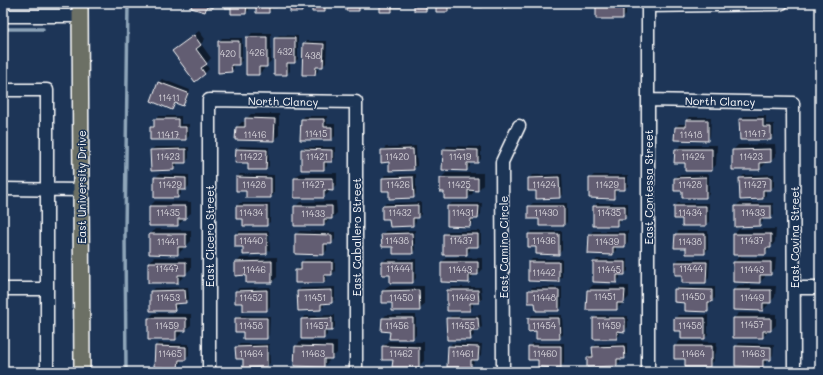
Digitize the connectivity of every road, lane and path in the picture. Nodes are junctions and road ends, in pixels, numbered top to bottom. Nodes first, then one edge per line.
1 (782, 3) edge
2 (648, 4) edge
3 (80, 10) edge
4 (3, 16) edge
5 (3, 90) edge
6 (209, 100) joint
7 (648, 100) junction
8 (356, 102) joint
9 (793, 103) joint
10 (519, 126) dead end
11 (48, 189) junction
12 (3, 190) edge
13 (81, 190) junction
14 (794, 288) junction
15 (820, 288) edge
16 (3, 289) edge
17 (47, 289) junction
18 (47, 372) edge
19 (82, 372) edge
20 (209, 372) edge
21 (356, 372) edge
22 (503, 372) edge
23 (648, 372) edge
24 (794, 372) edge

1 - 2 street
2 - 7 street, East Contessa Street
3 - 4 street
3 - 13 main road, East University Drive
5 - 11 street
6 - 8 street, North Clancy
6 - 20 street, East Cicero Street
7 - 9 street, North Clancy
7 - 23 street, East Contessa Street
8 - 21 street, East Caballero Street
9 - 14 street, East Covina Street
10 - 22 street, East Camino Circle
11 - 12 street
11 - 13 street
11 - 17 street
13 - 19 main road, East University Drive
14 - 15 street
14 - 24 street, East Covina Street
16 - 17 street
17 - 18 street

